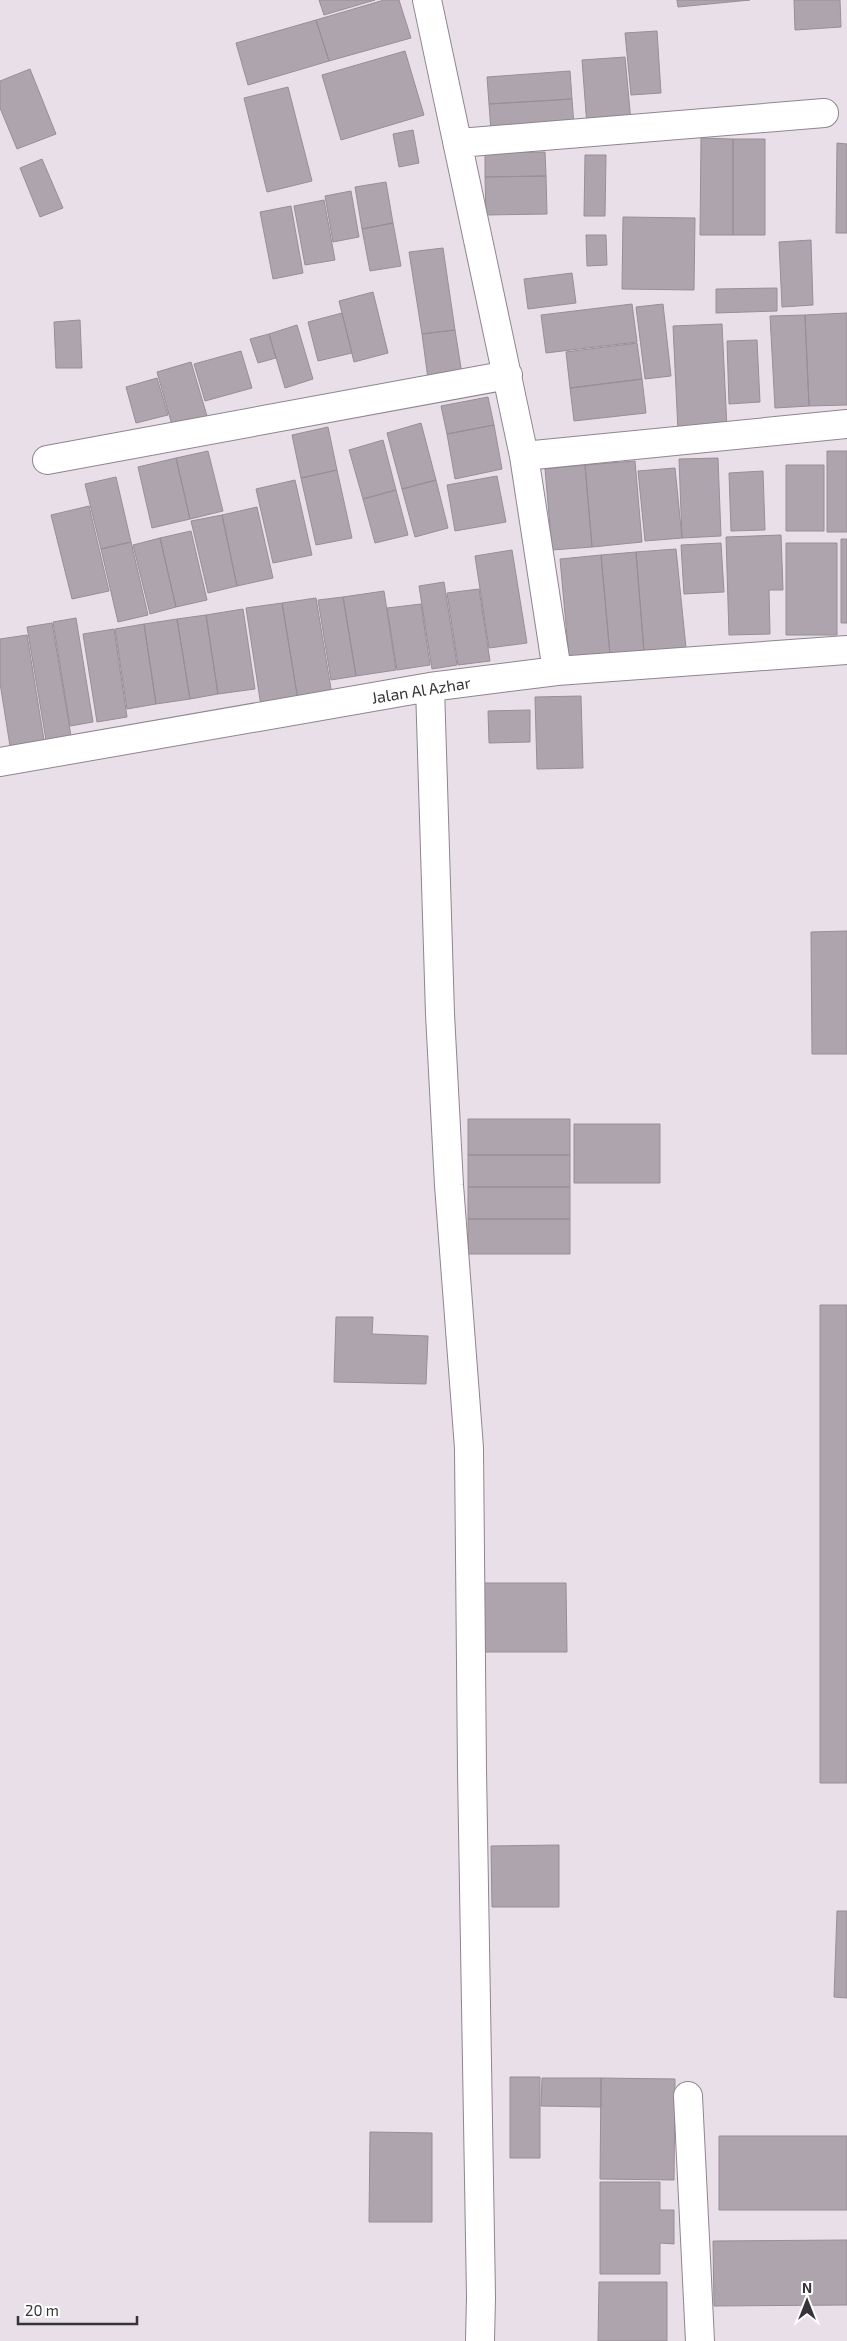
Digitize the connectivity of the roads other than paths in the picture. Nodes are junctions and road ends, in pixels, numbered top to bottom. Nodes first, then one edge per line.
1 (427, 0) edge
2 (824, 113) dead end
3 (459, 144) junction
4 (508, 375) junction
5 (847, 424) edge
6 (524, 456) junction
7 (48, 460) dead end
8 (847, 650) edge
9 (557, 671) junction
10 (430, 687) junction
11 (0, 762) edge
12 (688, 2096) dead end
13 (480, 2341) edge
14 (700, 2341) edge

1 - 3 street
2 - 3 street
3 - 4 street
4 - 6 street
4 - 7 street
5 - 6 street
6 - 9 street
8 - 9 street, Jalan Al Azhar
9 - 10 street, Jalan Al Azhar
10 - 11 street, Jalan Al Azhar
10 - 13 street
12 - 14 street

